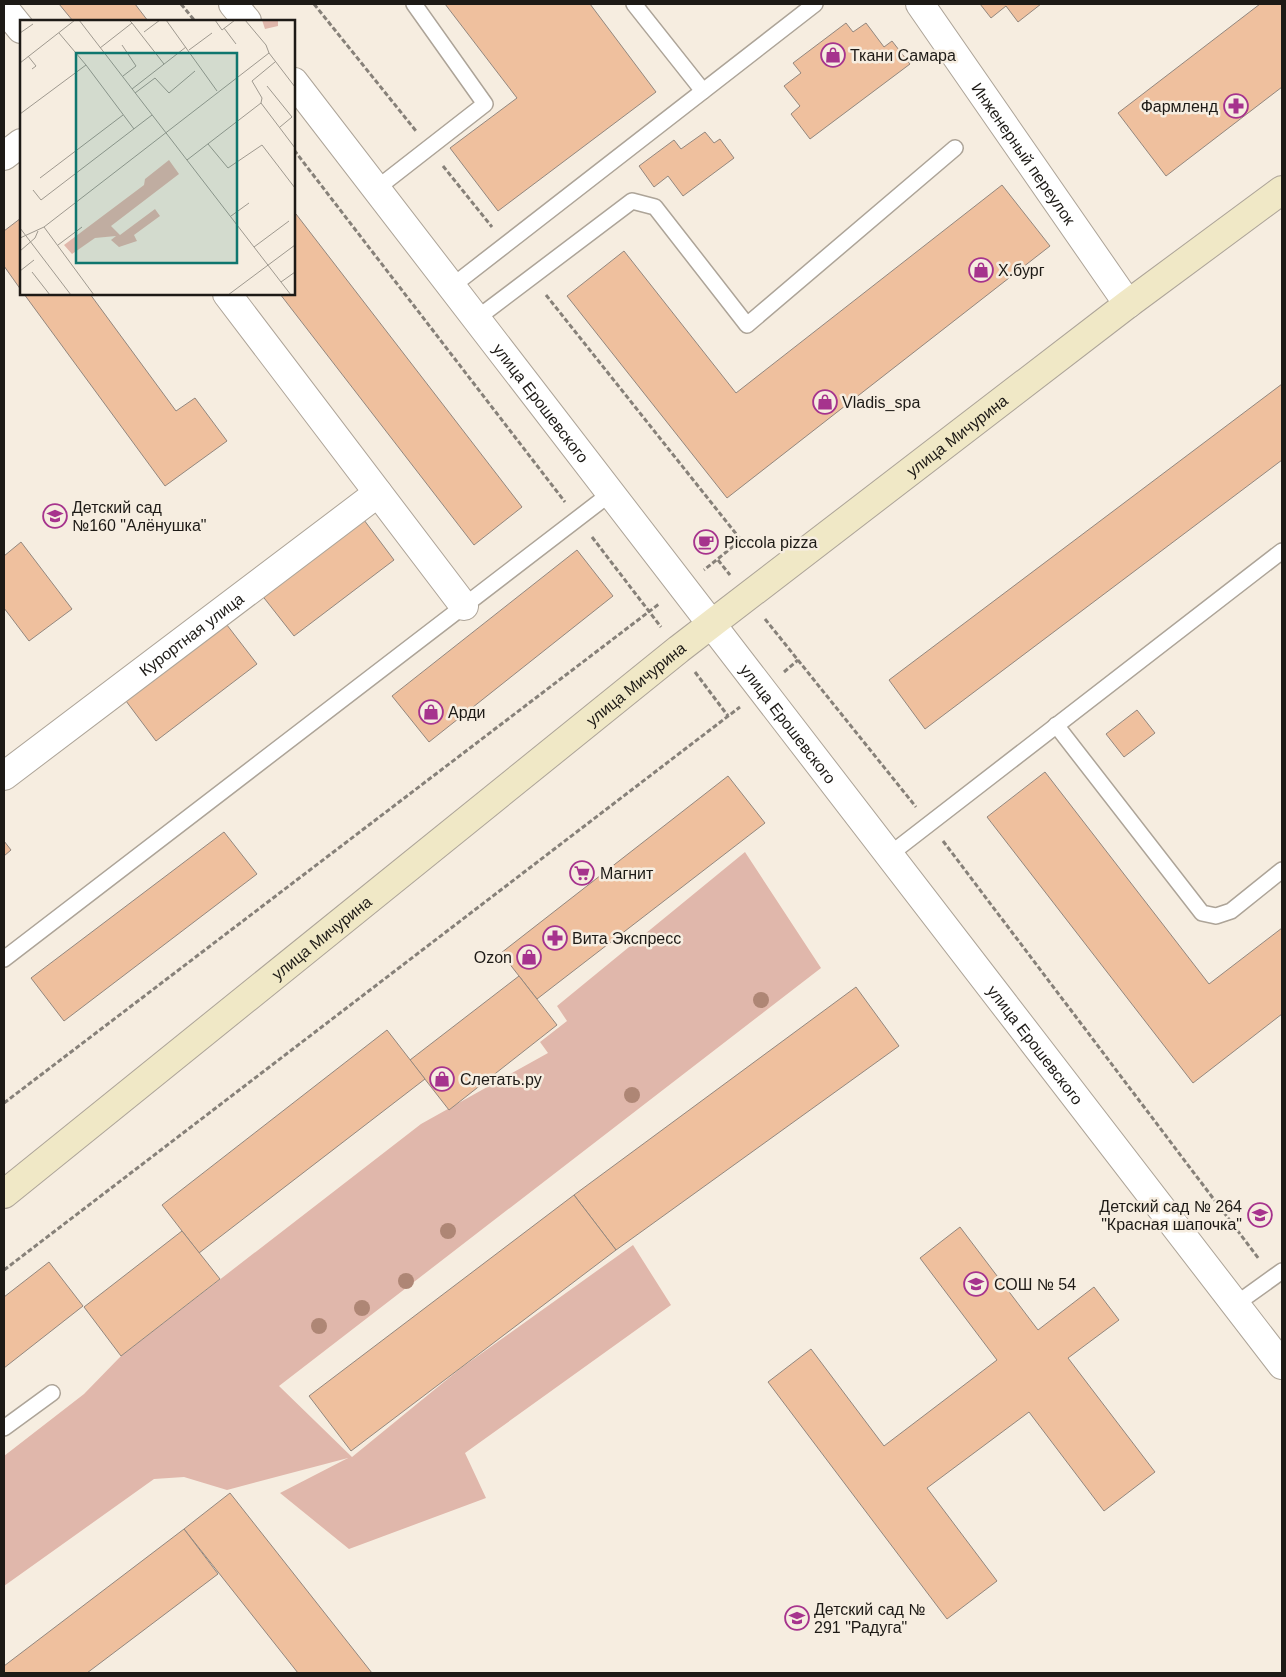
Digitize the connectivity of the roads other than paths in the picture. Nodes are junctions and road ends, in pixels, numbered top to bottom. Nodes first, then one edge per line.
1 (233, 4) edge
2 (414, 4) edge
3 (634, 4) edge
4 (815, 4) edge
5 (920, 4) edge
6 (4, 8) edge
7 (246, 20) edge
8 (20, 28) edge
9 (295, 83) edge
10 (702, 91) junction
11 (20, 144) edge
12 (955, 148) dead end
13 (4, 156) edge
14 (376, 189) junction
15 (1282, 190) edge
16 (451, 286) junction
17 (228, 295) edge
18 (1128, 304) junction
19 (476, 319) junction
20 (378, 493) junction
21 (610, 493) junction
22 (1282, 551) edge
23 (464, 606) junction
24 (711, 624) junction
25 (1056, 725) junction
26 (4, 776) edge
27 (889, 855) junction
28 (1282, 870) edge
29 (4, 959) edge
30 (4, 1194) edge
31 (1277, 1274) edge
32 (1236, 1304) junction
33 (1282, 1365) edge
34 (52, 1393) dead end
35 (4, 1428) edge

1 - 7 street
2 - 14 lane
3 - 10 lane
4 - 10 lane
5 - 18 street, Инженерный переулок
6 - 8 street
9 - 14 street, улица Ерошевского
10 - 16 lane
11 - 13 street
12 - 19 lane
14 - 16 street, улица Ерошевского
15 - 18 main road, улица Мичурина
16 - 19 street, улица Ерошевского
17 - 20 street
18 - 24 main road, улица Мичурина
19 - 21 street, улица Ерошевского
20 - 23 street
20 - 26 street, Курортная улица
21 - 23 lane
21 - 24 street, улица Ерошевского
22 - 25 lane
23 - 29 lane
24 - 27 street, улица Ерошевского
24 - 30 main road, улица Мичурина
25 - 27 lane
25 - 28 lane
27 - 32 street, улица Ерошевского
31 - 32 lane
32 - 33 street, улица Ерошевского
34 - 35 lane

